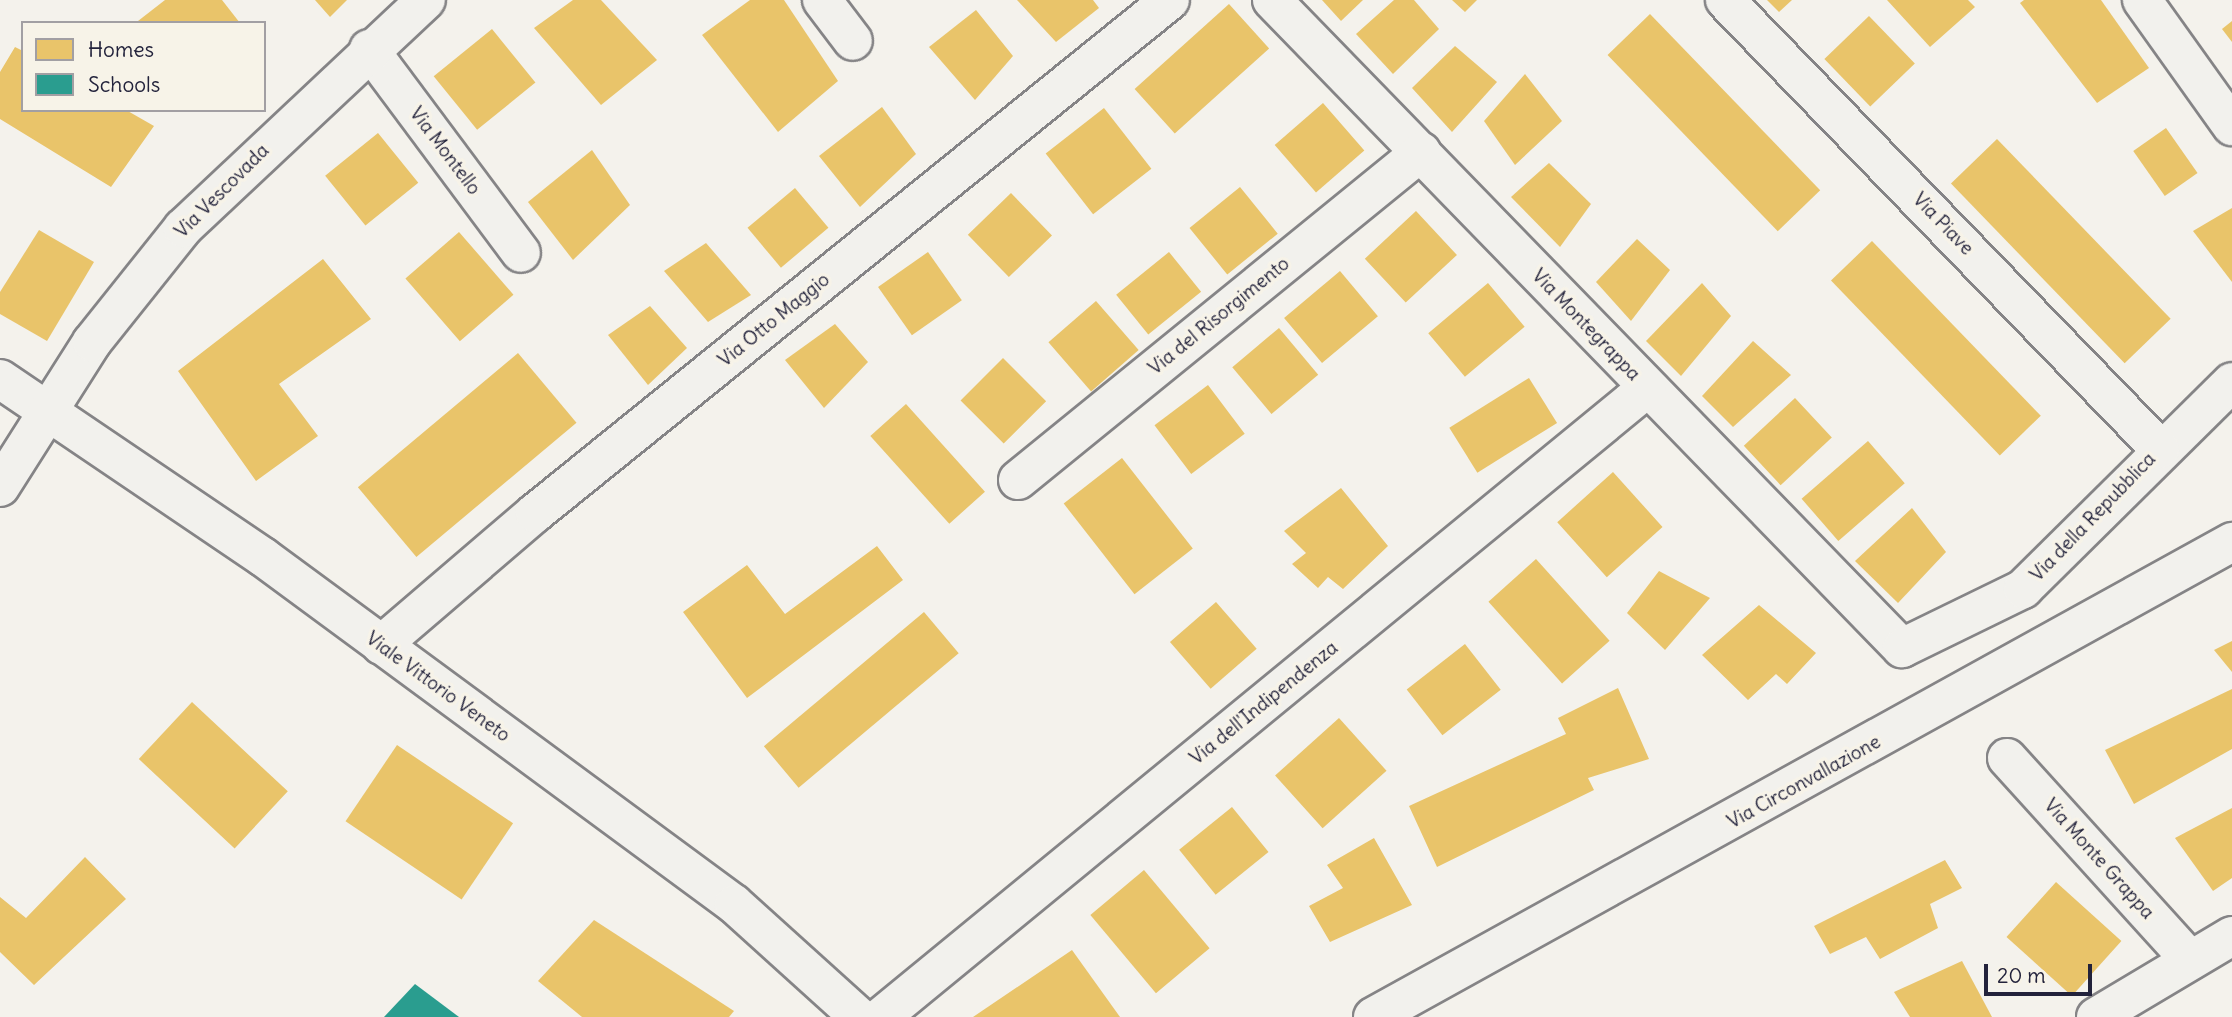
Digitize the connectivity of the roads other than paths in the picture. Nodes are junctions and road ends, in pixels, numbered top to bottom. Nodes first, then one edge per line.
1 (426, 0) edge
2 (822, 0) edge
3 (1170, 0) edge
4 (1272, 0) edge
5 (1726, 0) edge
6 (2141, 0) edge
7 (853, 41) dead end
8 (369, 48) junction
9 (2232, 126) edge
10 (1421, 152) junction
11 (521, 253) dead end
12 (0, 379) edge
13 (2232, 382) edge
14 (1646, 388) junction
15 (48, 410) junction
16 (2160, 449) junction
17 (1018, 480) dead end
18 (0, 487) edge
19 (2232, 542) edge
20 (381, 645) junction
21 (1902, 648) joint
22 (2007, 758) dead end
23 (2232, 936) edge
24 (2190, 960) junction
25 (859, 1017) edge
26 (881, 1017) edge
27 (1373, 1017) edge
28 (2096, 1017) edge

1 - 8 street, Via Vescovada
2 - 7 street
3 - 20 street, Via Otto Maggio
4 - 10 street, Via Montegrappa
5 - 16 street, Via Piave
6 - 9 street
8 - 11 street, Via Montello
8 - 15 street, Via Vescovada
10 - 14 street, Via Montegrappa
10 - 17 street, Via del Risorgimento
12 - 15 street, Viale Vittorio Veneto
13 - 16 street, Via della Repubblica
14 - 21 street, Via Montegrappa
14 - 26 street, Via dell'Indipendenza
15 - 18 street, Via Vescovada
15 - 20 street, Viale Vittorio Veneto
16 - 21 street, Via della Repubblica
19 - 27 street, Via Circonvallazione
20 - 25 street, Viale Vittorio Veneto
22 - 24 street, Via Monte Grappa
23 - 24 street
24 - 28 street

